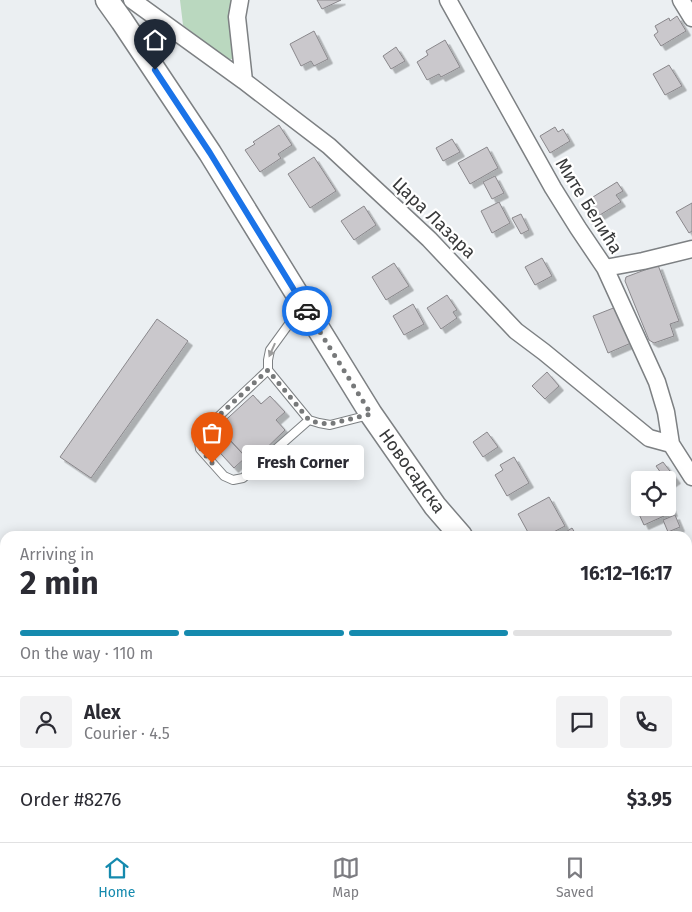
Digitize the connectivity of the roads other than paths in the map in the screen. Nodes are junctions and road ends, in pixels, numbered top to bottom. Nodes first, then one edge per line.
1 (107, 0) edge
2 (132, 0) edge
3 (240, 0) edge
4 (448, 0) edge
5 (681, 0) edge
6 (692, 18) edge
7 (244, 81) junction
8 (692, 248) edge
9 (605, 268) junction
10 (303, 305) junction
11 (268, 370) junction
12 (371, 414) junction
13 (309, 420) junction
14 (671, 444) junction
15 (692, 477) edge
16 (457, 531) edge

1 - 10 main road, Новосадска
2 - 7 street, Цара Лазара
3 - 7 street
4 - 9 street, Мите Белића
5 - 6 street
7 - 14 street, Цара Лазара
8 - 9 street
9 - 14 street, Мите Белића
10 -> 11 lane
10 - 12 main road, Новосадска
11 - 13 lane
11 - 13 lane
12 - 13 lane
12 - 16 main road, Новосадска
14 - 15 street

